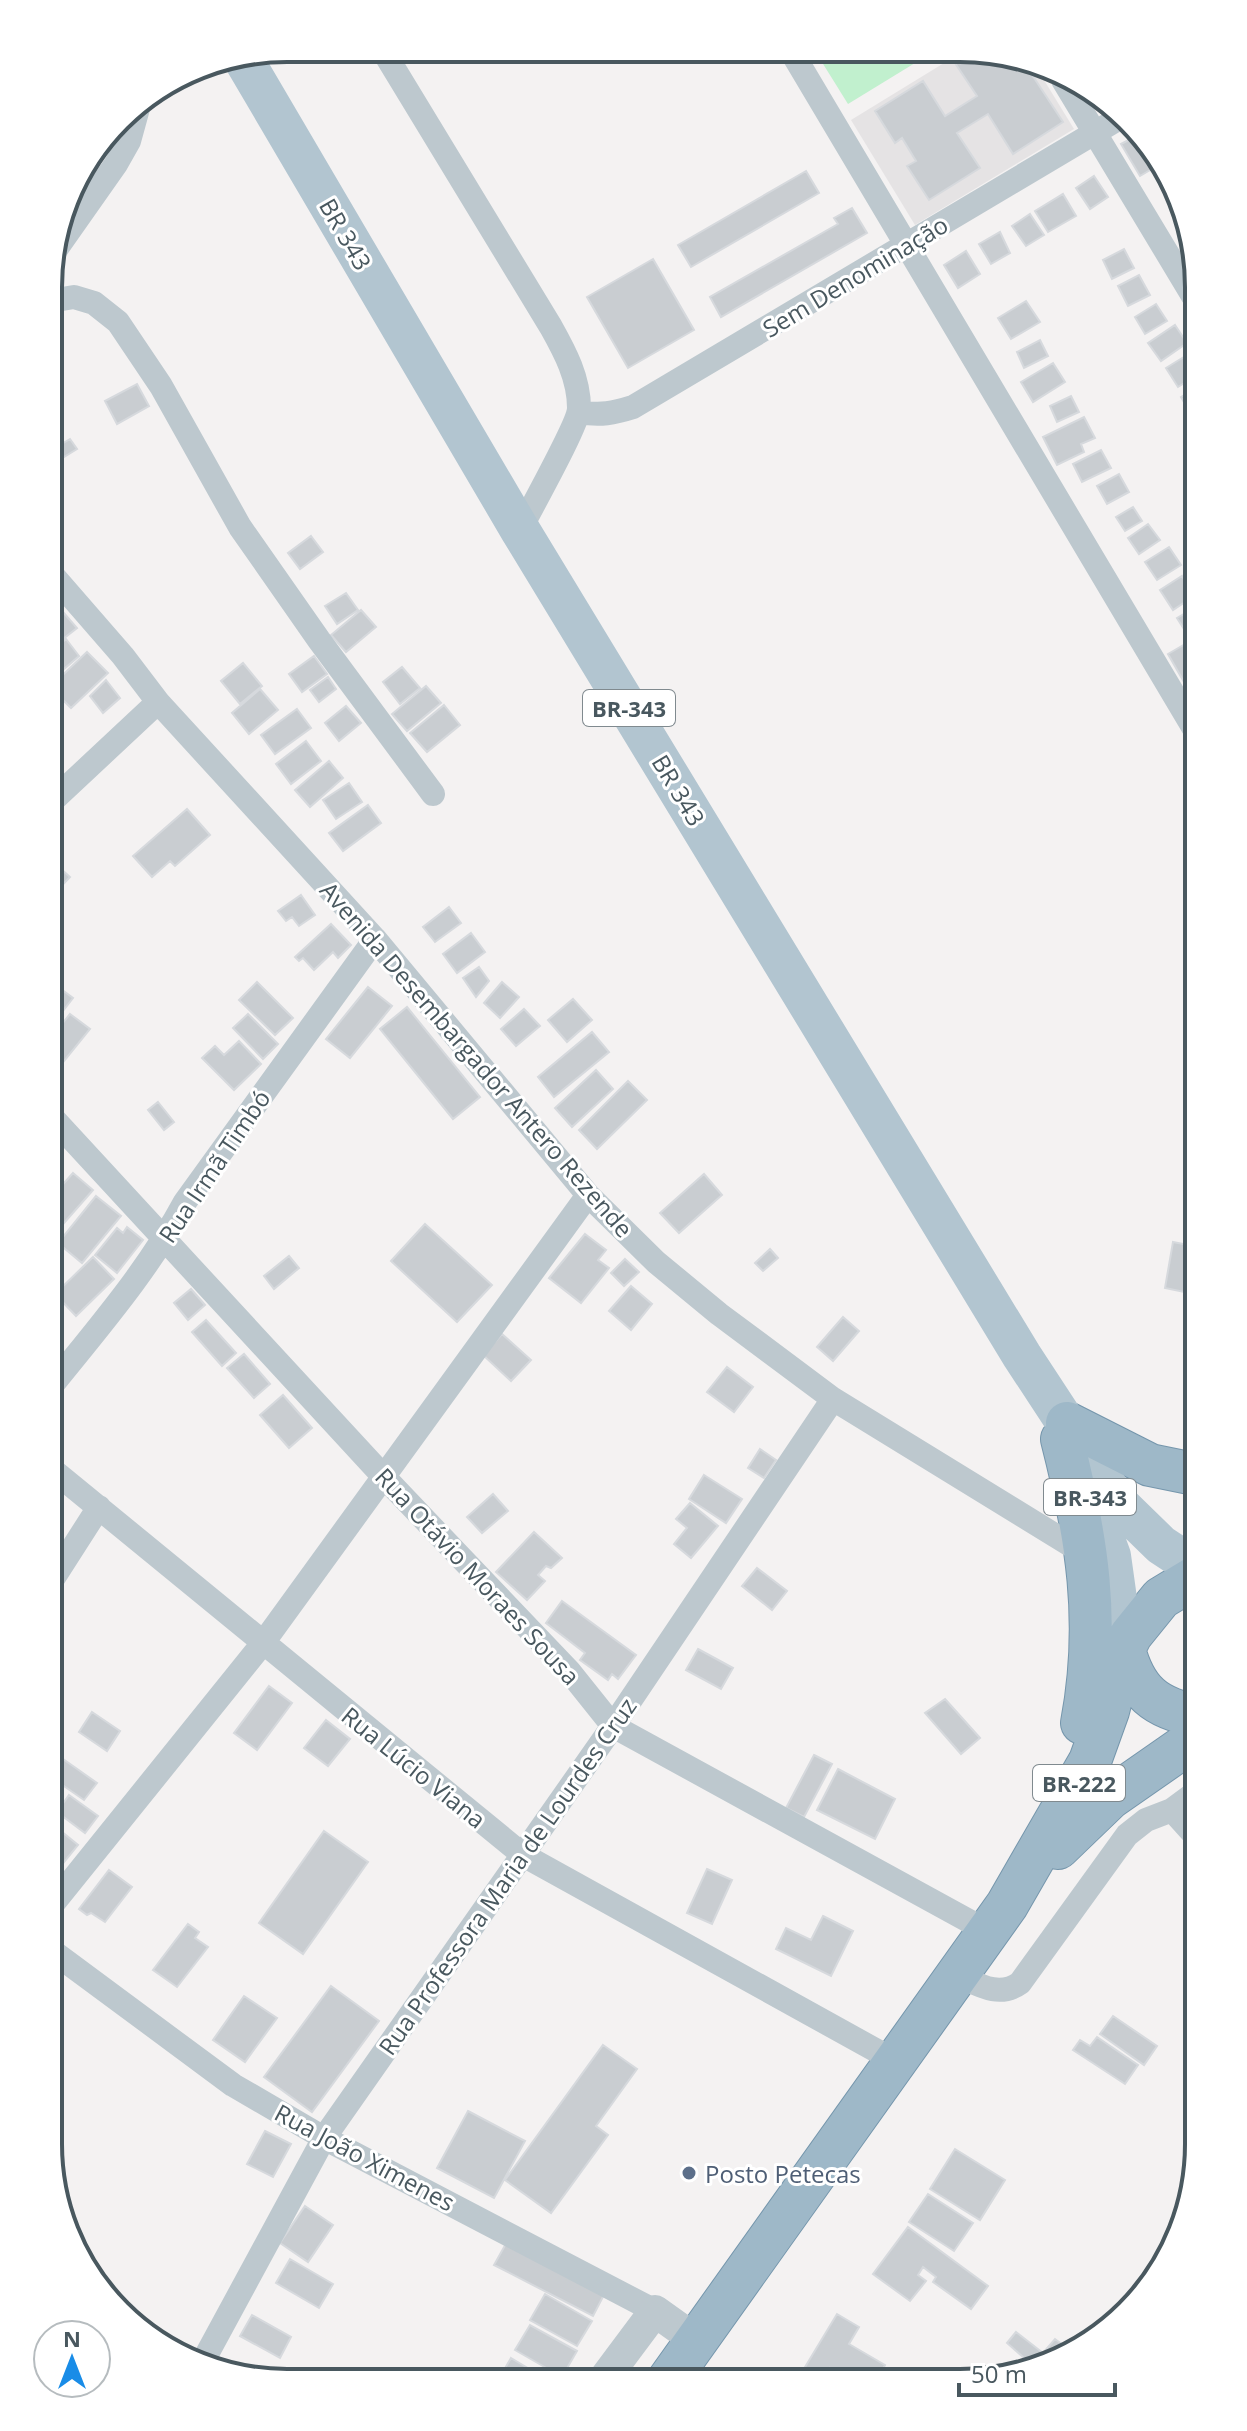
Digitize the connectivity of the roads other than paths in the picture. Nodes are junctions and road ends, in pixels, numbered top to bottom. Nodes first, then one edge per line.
1 (390, 62) edge
2 (798, 62) edge
3 (247, 65) edge
4 (1069, 91) edge
5 (1112, 122) edge
6 (134, 123) edge
7 (1095, 133) junction
8 (70, 230) edge
9 (907, 246) junction
10 (1185, 282) edge
11 (62, 299) edge
12 (580, 412) junction
13 (520, 530) junction
14 (62, 586) edge
15 (158, 702) junction
16 (1185, 713) edge
17 (62, 792) edge
18 (433, 794) dead end
19 (375, 939) junction
20 (62, 1128) edge
21 (588, 1195) junction
22 (165, 1240) junction
23 (62, 1373) edge
24 (833, 1399) junction
25 (1065, 1431) junction
26 (1185, 1472) edge
27 (62, 1477) edge
28 (384, 1477) junction
29 (99, 1507) junction
30 (1087, 1555) junction
31 (1185, 1562) edge
32 (62, 1565) edge
33 (1185, 1582) edge
34 (263, 1643) junction
35 (1124, 1649) junction
36 (1185, 1712) edge
37 (613, 1726) junction
38 (1185, 1746) edge
39 (1185, 1800) edge
40 (1068, 1802) junction
41 (1172, 1810) junction
42 (1185, 1824) edge
43 (523, 1855) junction
44 (62, 1893) edge
45 (998, 1919) junction
46 (62, 1958) edge
47 (957, 1975) junction
48 (897, 2062) junction
49 (324, 2138) junction
50 (655, 2311) junction
51 (697, 2341) junction
52 (207, 2354) edge
53 (612, 2369) edge
54 (677, 2369) edge

1 - 12 street
2 - 9 street
3 - 13 main road, BR 343 / BR-343
4 - 7 street
5 - 7 street, Sem Denominação
6 - 8 street
7 - 9 street, Sem Denominação
7 - 10 street
9 - 12 street, Sem Denominação
9 - 16 street
11 - 18 street
12 - 13 street
13 - 25 main road, BR 343 / BR-343
14 - 15 street, Avenida Desembargador Antero Rezende
15 - 17 street
15 - 19 street, Avenida Desembargador Antero Rezende
19 - 21 street, Avenida Desembargador Antero Rezende
19 - 22 street, Rua Irmã Timbó
20 - 22 street, Rua Otávio Moraes Sousa
21 - 24 street, Avenida Desembargador Antero Rezende
21 - 28 street
22 - 23 street, Rua Irmã Timbó
22 - 28 street, Rua Otávio Moraes Sousa
24 - 30 street, Avenida Desembargador Antero Rezende
24 - 37 street, Rua Professora Maria de Lourdes Cruz
25 - 26 highway
25 - 30 highway
25 - 31 main road, BR-343
25 - 35 main road, BR-343
27 - 29 street, Rua Lúcio Viana
28 - 34 street
28 - 37 street, Rua Otávio Moraes Sousa
29 - 32 street
29 - 34 street, Rua Lúcio Viana
30 - 40 highway
33 - 35 highway, BR-222
34 - 43 street, Rua Lúcio Viana
34 - 44 street
35 - 36 highway, BR-343
35 - 40 highway, BR-222
37 - 43 street, Rua Professora Maria de Lourdes Cruz
37 - 45 street, Rua Otávio Moraes Sousa
38 - 45 highway, BR-222
39 - 41 street
40 - 45 highway, BR-222
41 - 42 street
41 - 47 street
43 - 48 street, Rua Lúcio Viana
43 - 49 street, Rua Professora Maria de Lourdes Cruz
45 - 47 highway, BR-222
46 - 49 street, Rua João Ximenes
47 - 48 highway, BR-222
48 - 51 highway, BR-222
49 - 50 street, Rua João Ximenes
49 - 52 street, Rua Professora Maria de Lourdes Cruz
50 - 51 street, Rua João Ximenes
50 - 53 street
51 - 54 highway, BR-222

